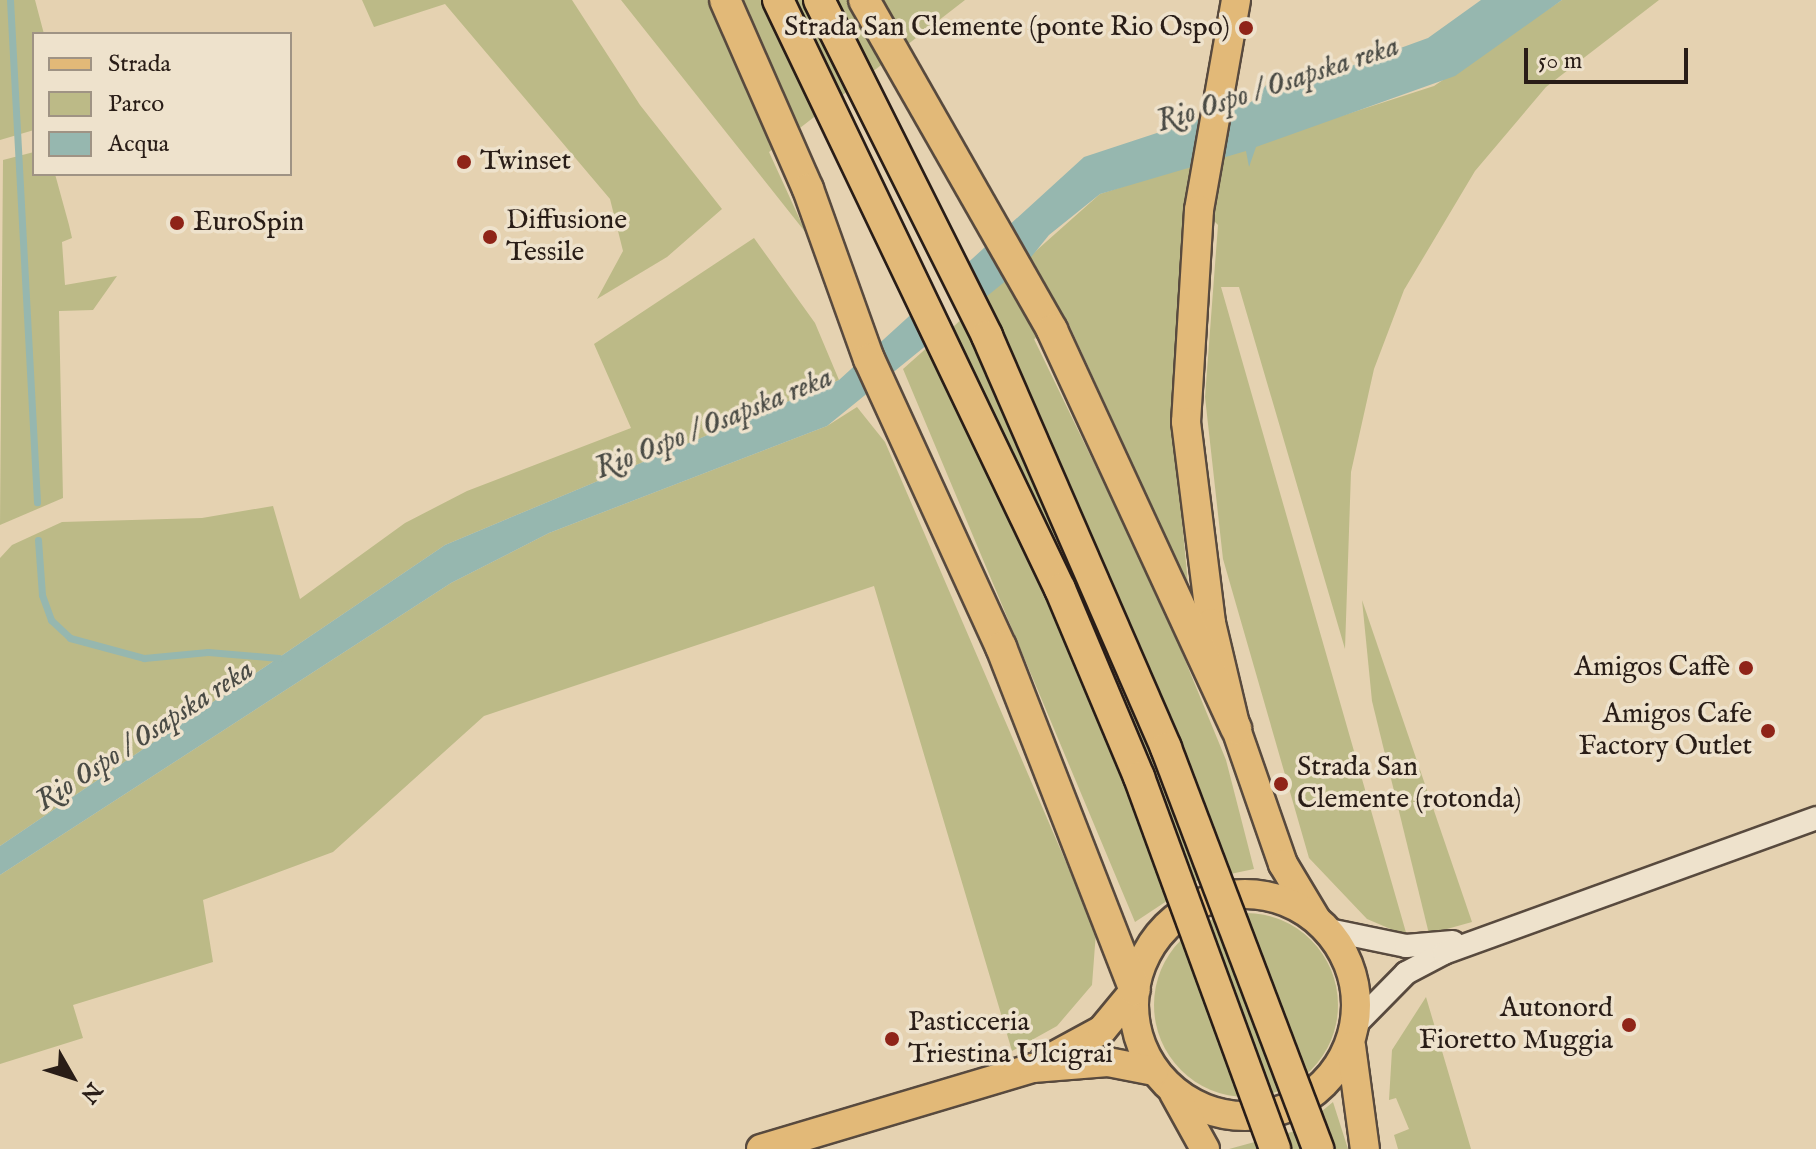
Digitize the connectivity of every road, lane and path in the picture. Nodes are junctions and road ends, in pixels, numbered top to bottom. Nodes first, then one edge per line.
1 (725, 0) edge
2 (778, 0) edge
3 (819, 0) edge
4 (864, 0) edge
5 (1236, 0) edge
6 (1236, 729) junction
7 (1816, 818) edge
8 (1320, 924) junction
9 (1478, 939) junction
10 (1135, 990) junction
11 (1353, 1034) junction
12 (1033, 1068) junction
13 (1154, 1071) junction
14 (1173, 1092) junction
15 (761, 1149) edge
16 (1205, 1149) edge
17 (1275, 1149) edge
18 (1318, 1149) edge
19 (1365, 1149) edge

1 - 10 highway
2 - 17 highway, bridge
3 - 18 highway, bridge
4 - 6 highway
5 - 6 main road
6 - 8 main road
7 - 9 street
8 - 9 street
8 - 10 main road
8 - 11 main road
9 - 11 street
10 - 12 main road
10 - 13 main road
11 - 14 main road
11 - 19 main road
12 - 13 main road
12 - 15 main road
13 - 14 main road
14 - 16 main road

